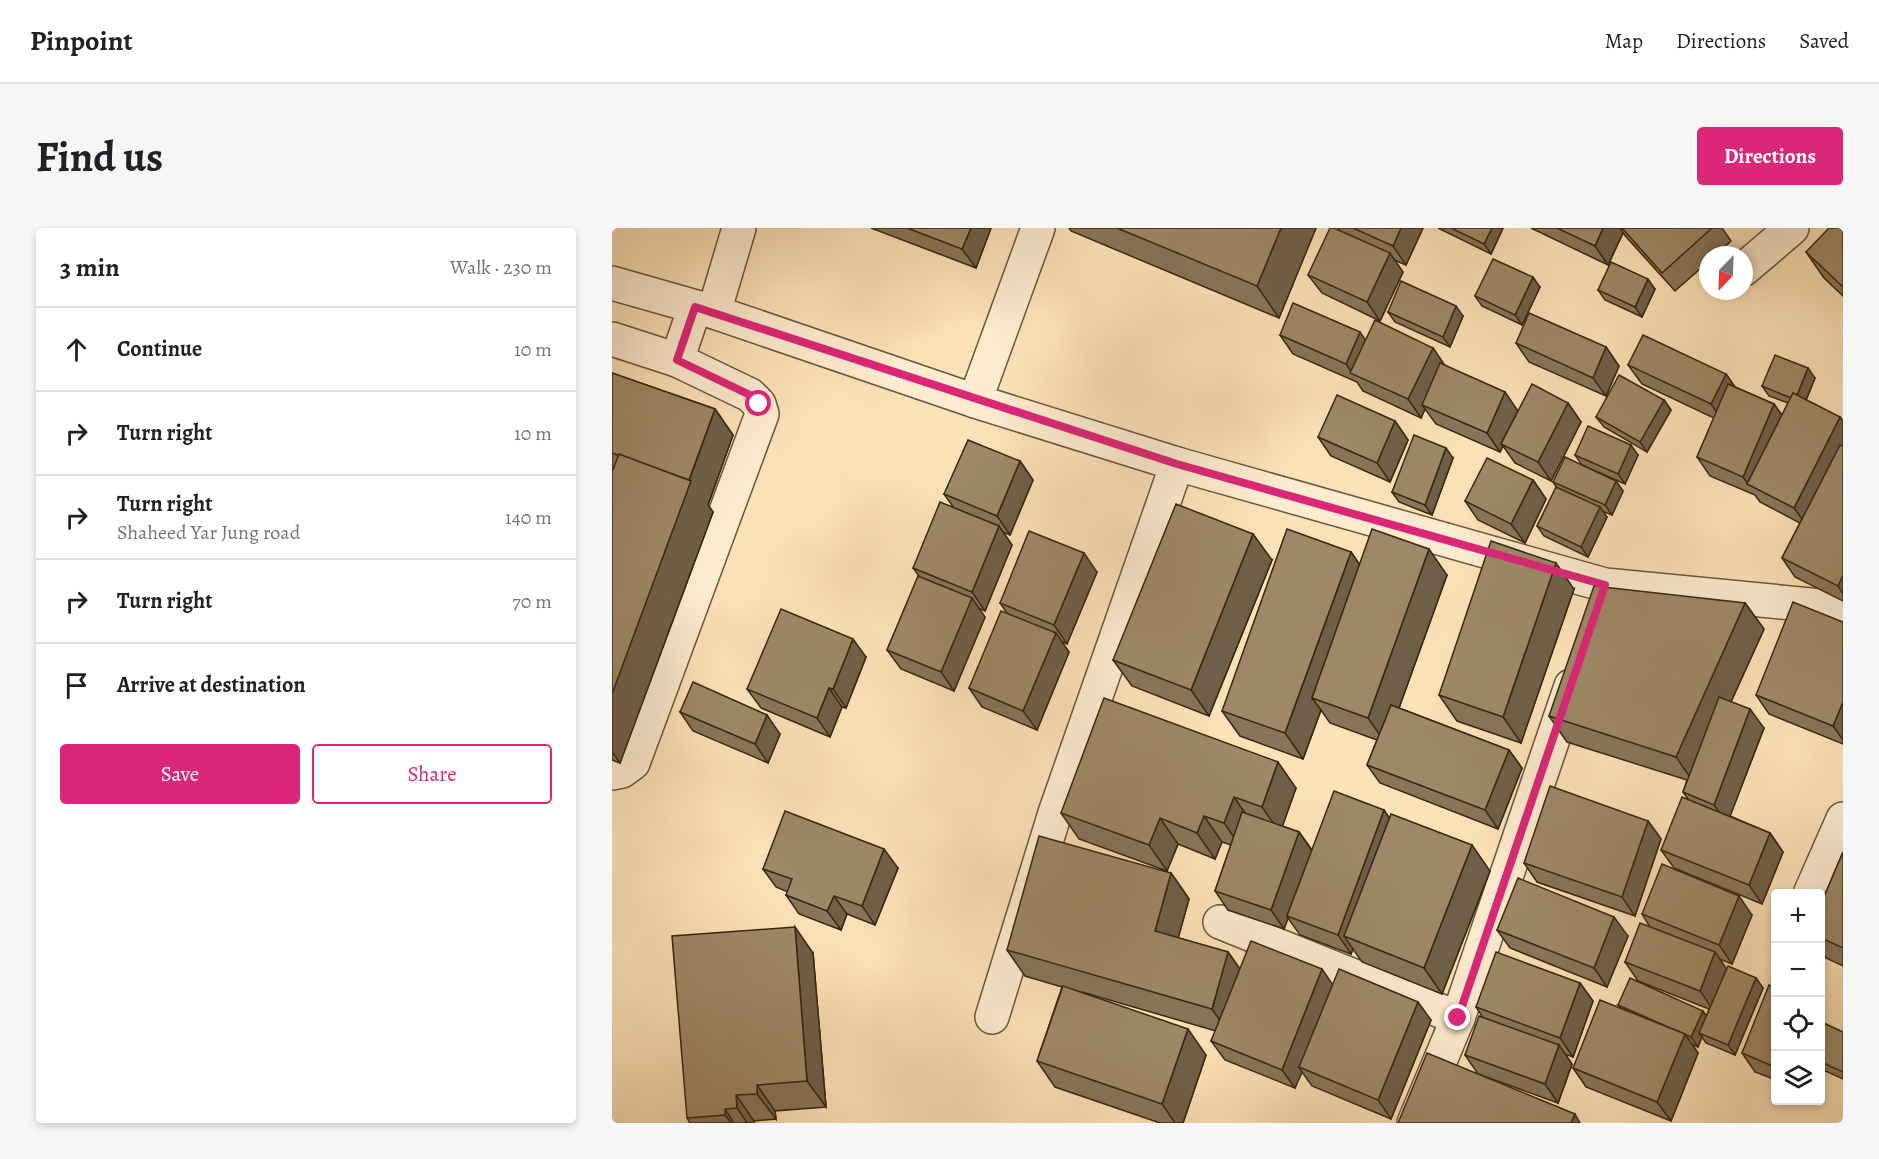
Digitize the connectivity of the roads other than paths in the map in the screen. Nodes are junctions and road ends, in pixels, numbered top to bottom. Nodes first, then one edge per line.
1 (739, 228) edge
2 (1038, 228) edge
3 (1792, 228) edge
4 (1753, 261) edge
5 (612, 283) edge
6 (704, 310) junction
7 (612, 339) edge
8 (677, 360) junction
9 (975, 400) junction
10 (1177, 464) junction
11 (1605, 585) junction
12 (1843, 608) edge
13 (1594, 619) edge
14 (1579, 663) edge
15 (612, 773) edge
16 (1843, 819) edge
17 (1812, 889) edge
18 (1220, 922) dead end
19 (992, 1017) dead end
20 (1458, 1018) junction
21 (1414, 1123) edge

1 - 6 street
2 - 9 street
3 - 4 street
5 - 6 street
6 - 8 street
6 - 9 street
7 - 8 street
8 - 15 street
9 - 10 street
10 - 11 street
10 - 19 street
11 - 12 street
11 - 13 street
14 - 20 street
16 - 17 street
18 - 20 street
20 - 21 street

